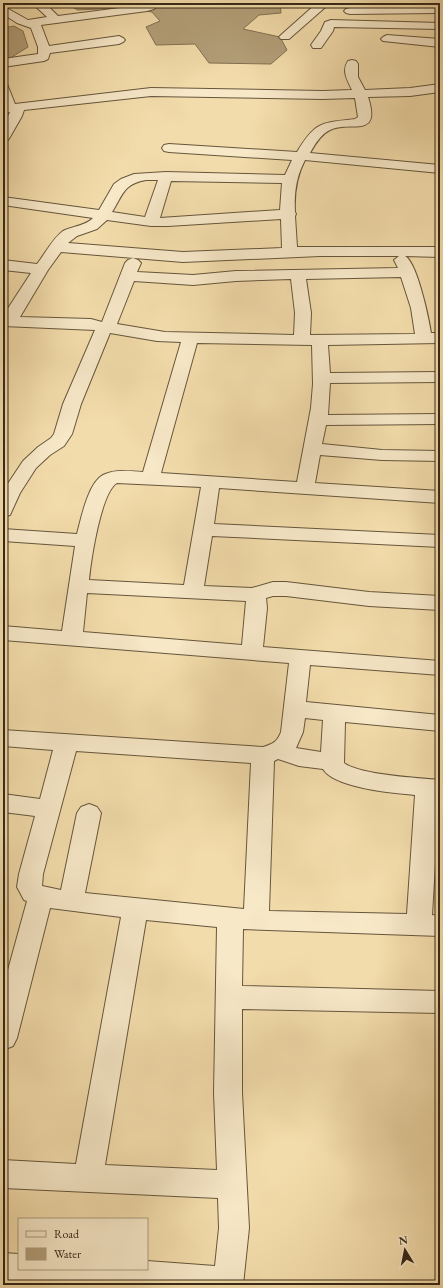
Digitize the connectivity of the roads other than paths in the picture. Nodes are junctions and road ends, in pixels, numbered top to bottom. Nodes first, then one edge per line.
1 (38, 3) edge
2 (147, 3) edge
3 (324, 3) edge
4 (3, 9) edge
5 (440, 10) edge
6 (349, 11) dead end
7 (103, 13) junction
8 (55, 19) junction
9 (28, 23) junction
10 (440, 26) edge
11 (325, 34) junction
12 (340, 35) dead end
13 (285, 37) dead end
14 (372, 38) dead end
15 (440, 43) edge
16 (317, 44) dead end
17 (44, 50) junction
18 (3, 64) edge
19 (352, 64) dead end
20 (3, 87) edge
21 (440, 88) edge
22 (360, 93) junction
23 (10, 108) edge
24 (3, 137) edge
25 (170, 148) dead end
26 (301, 156) junction
27 (440, 169) edge
28 (166, 176) junction
29 (290, 179) junction
30 (3, 201) edge
31 (289, 214) junction
32 (102, 215) junction
33 (151, 222) junction
34 (58, 247) junction
35 (290, 252) junction
36 (399, 252) junction
37 (440, 252) edge
38 (137, 254) junction
39 (3, 264) edge
40 (41, 269) junction
41 (408, 272) junction
42 (298, 274) junction
43 (128, 276) junction
44 (6, 321) edge
45 (105, 328) junction
46 (190, 338) junction
47 (432, 338) edge
48 (302, 339) junction
49 (320, 339) junction
50 (440, 377) edge
51 (322, 378) junction
52 (440, 419) edge
53 (319, 420) junction
54 (313, 449) junction
55 (440, 456) edge
56 (151, 478) junction
57 (211, 482) junction
58 (305, 488) junction
59 (440, 497) edge
60 (3, 511) edge
61 (203, 530) junction
62 (3, 535) edge
63 (85, 541) junction
64 (440, 541) edge
65 (79, 586) junction
66 (193, 591) junction
67 (252, 595) junction
68 (440, 603) edge
69 (3, 633) edge
70 (72, 637) junction
71 (252, 653) junction
72 (300, 657) junction
73 (440, 668) edge
74 (294, 709) junction
75 (335, 713) junction
76 (440, 723) edge
77 (3, 738) edge
78 (67, 742) junction
79 (271, 753) junction
80 (332, 762) junction
81 (434, 789) edge
82 (3, 803) edge
83 (49, 809) junction
84 (89, 813) dead end
85 (40, 897) junction
86 (71, 901) junction
87 (135, 908) junction
88 (230, 918) junction
89 (256, 920) junction
90 (430, 925) edge
91 (11, 978) edge
92 (229, 997) junction
93 (440, 1002) edge
94 (3, 1038) edge
95 (3, 1174) edge
96 (88, 1178) junction
97 (232, 1185) junction
98 (3, 1268) edge
99 (18, 1269) edge
100 (40, 1270) edge
101 (219, 1285) edge
102 (228, 1285) edge

1 - 8 street
2 - 7 street
3 - 13 street
4 - 9 street
5 - 6 street
7 - 8 street
7 - 17 street
8 - 9 street
9 - 17 street
10 - 11 street
11 - 12 street
11 - 16 street
14 - 15 street
17 - 18 street
19 - 22 street
20 - 23 street
21 - 22 street
22 - 23 street
22 - 26 street
23 - 24 street
25 - 26 street
26 - 27 street
26 - 29 street
28 - 29 street
28 - 32 street
28 - 33 street
29 - 31 street
30 - 32 street
31 - 33 street
31 - 35 street
32 - 33 street
32 - 34 street
34 - 38 street
34 - 40 street
35 - 36 street
35 - 38 street
36 - 37 street
36 - 41 street
38 - 43 street
39 - 40 street
40 - 44 street
41 - 42 street
41 - 47 street
42 - 43 street
42 - 48 street
43 - 45 street
44 - 45 street
45 - 46 street
45 - 60 street
46 - 48 street
46 - 56 street
47 - 49 street
48 - 49 street
49 - 51 street
50 - 51 street
51 - 53 street
52 - 53 street
53 - 54 street
54 - 55 street
54 - 58 street
56 - 57 street
56 - 63 street
57 - 58 street
57 - 61 street
58 - 59 street
61 - 64 street
61 - 66 street
62 - 63 street
63 - 65 street
65 - 66 street
65 - 70 street
66 - 67 street
67 - 68 street
67 - 71 street
69 - 70 street
70 - 71 street
71 - 72 street
72 - 73 street
72 - 74 street
74 - 75 street
74 - 79 street
75 - 76 street
75 - 80 street
77 - 78 street
78 - 79 street
78 - 83 street
79 - 80 street
79 - 89 street
80 - 81 street
81 - 90 street
82 - 83 street
83 - 85 street
84 - 86 street
85 - 86 street
85 - 91 street
86 - 87 street
87 - 88 street
87 - 96 street
88 - 89 street
88 - 92 street
89 - 90 street
91 - 94 street
92 - 93 street
92 - 97 street
95 - 96 street
96 - 97 street
97 - 102 street
98 - 99 street
100 - 101 street

